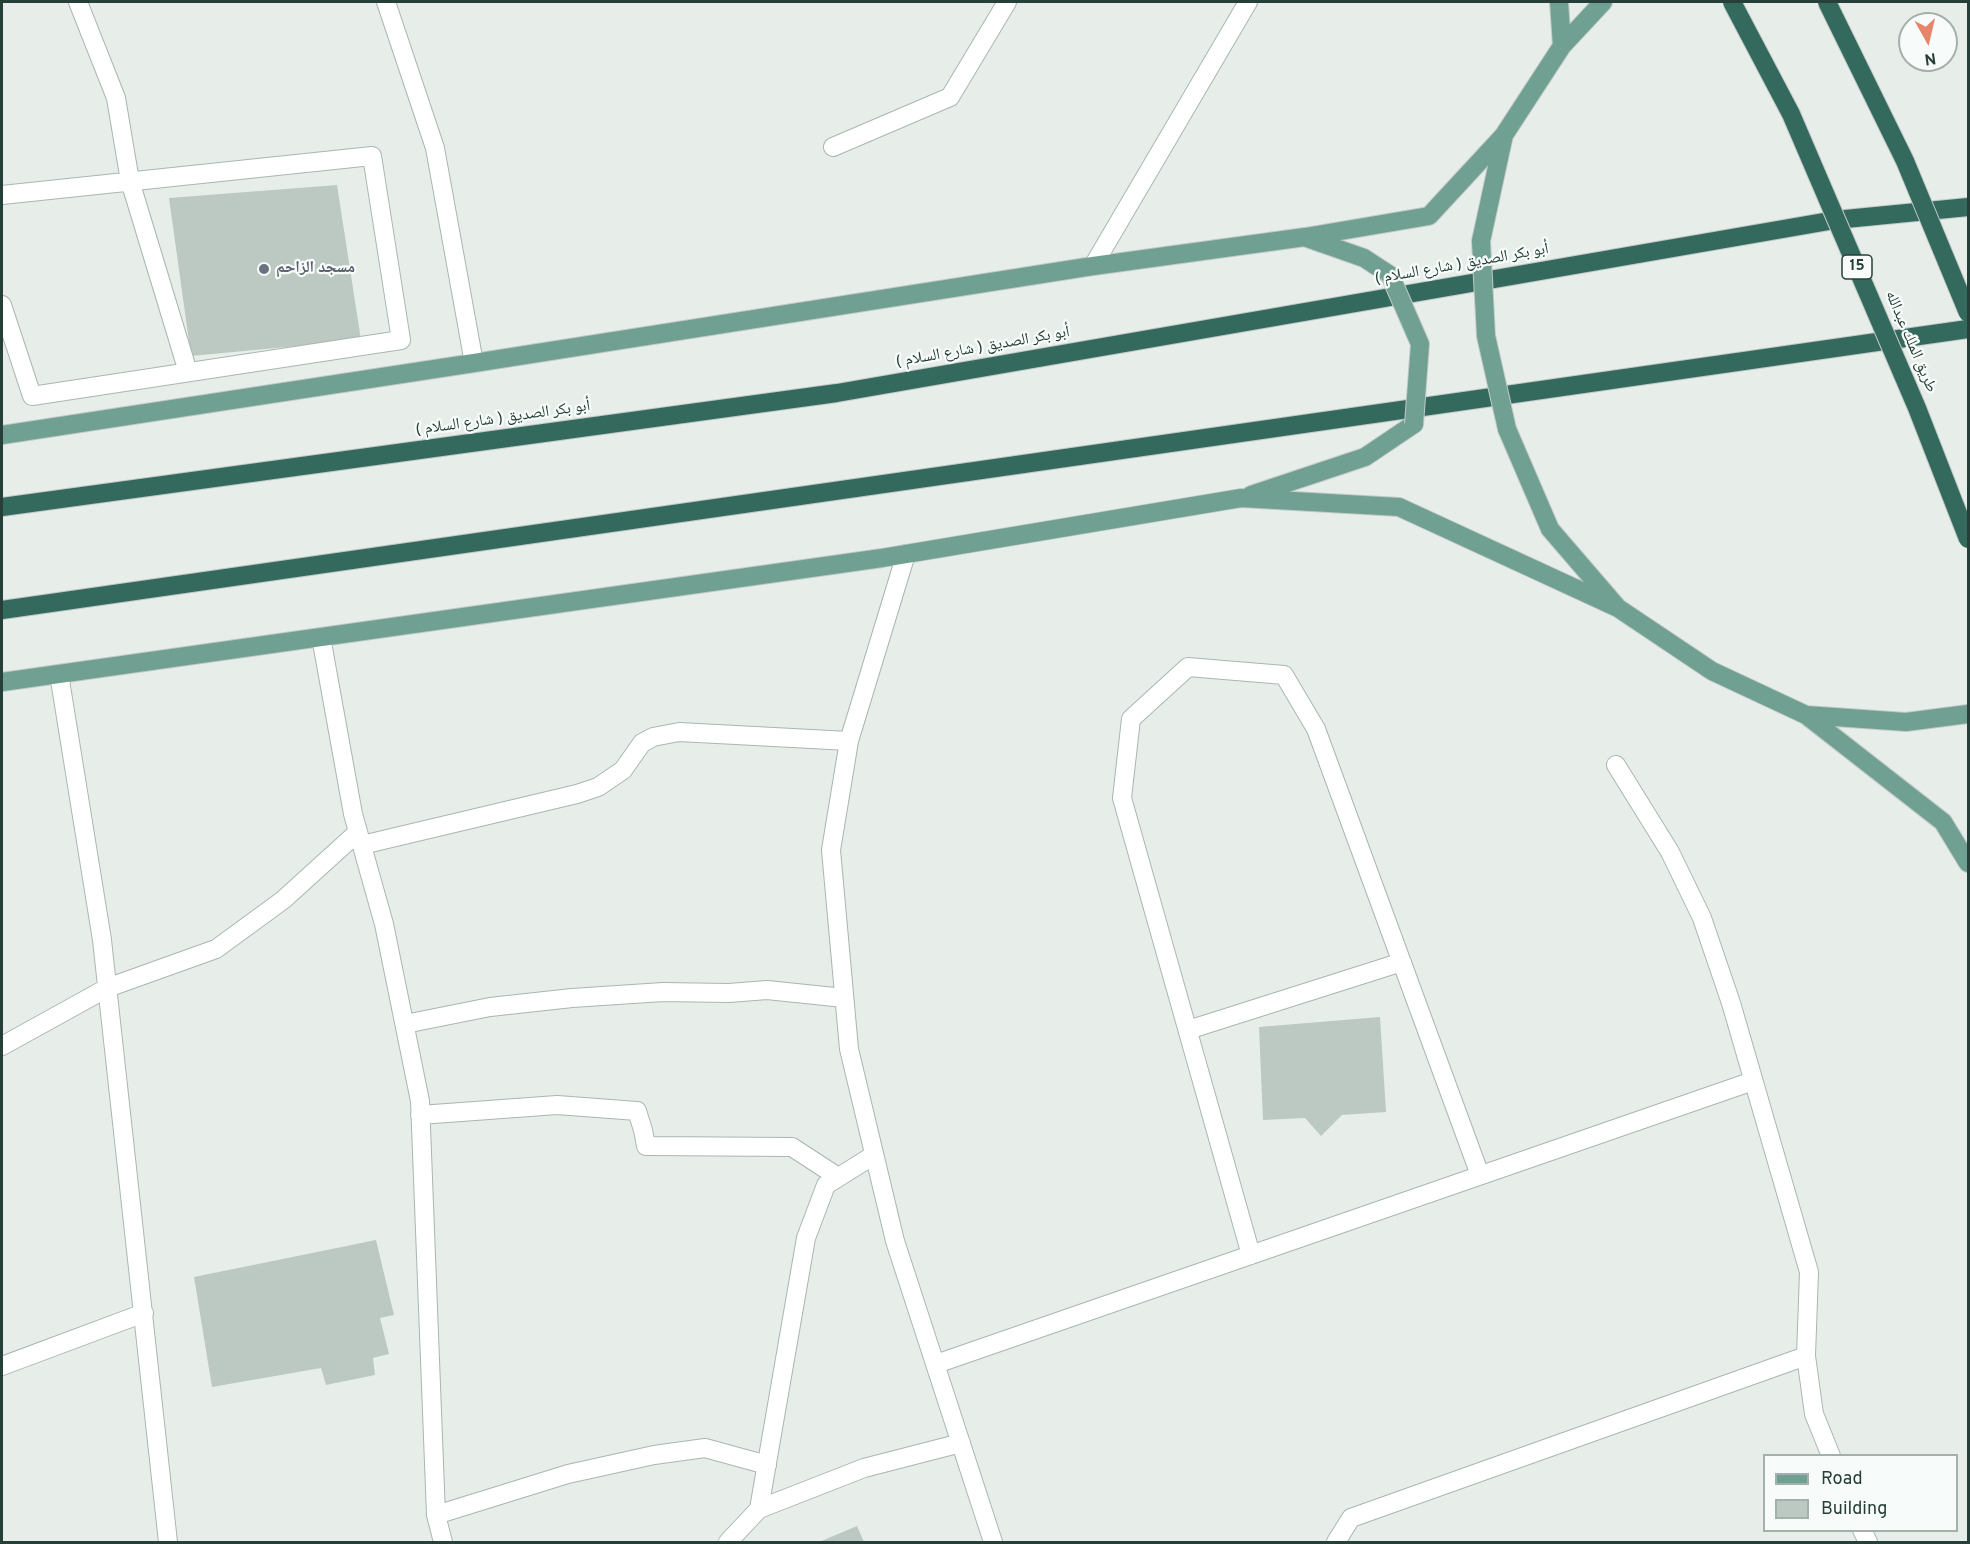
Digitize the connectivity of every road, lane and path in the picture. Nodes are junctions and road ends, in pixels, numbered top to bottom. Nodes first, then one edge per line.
1 (78, 2) edge
2 (386, 2) edge
3 (1007, 2) edge
4 (1248, 2) edge
5 (1559, 2) edge
6 (1603, 2) edge
7 (1732, 2) edge
8 (1827, 2) edge
9 (1562, 46) junction
10 (1504, 135) junction
11 (833, 147) dead end
12 (130, 181) junction
13 (2, 195) edge
14 (1968, 207) edge
15 (1305, 237) junction
16 (1094, 266) junction
17 (2, 305) edge
18 (1968, 313) edge
19 (1968, 329) edge
20 (474, 363) junction
21 (188, 372) junction
22 (2, 435) edge
23 (1241, 498) junction
24 (2, 507) edge
25 (1968, 539) edge
26 (906, 554) junction
27 (1618, 608) junction
28 (2, 610) edge
29 (321, 637) junction
30 (59, 674) junction
31 (2, 682) edge
32 (1968, 714) edge
33 (1806, 715) junction
34 (849, 741) junction
35 (1616, 765) dead end
36 (360, 839) junction
37 (1968, 863) edge
38 (1402, 962) junction
39 (107, 988) junction
40 (844, 998) junction
41 (405, 1024) junction
42 (1188, 1030) junction
43 (2, 1046) edge
44 (1753, 1081) junction
45 (420, 1115) junction
46 (874, 1155) junction
47 (1480, 1175) junction
48 (838, 1177) junction
49 (1251, 1255) junction
50 (144, 1313) junction
51 (1806, 1356) junction
52 (936, 1364) junction
53 (2, 1366) edge
54 (961, 1443) junction
55 (1831, 1454) edge
56 (766, 1465) junction
57 (759, 1509) junction
58 (436, 1515) junction
59 (168, 1542) edge
60 (443, 1542) edge
61 (728, 1542) edge
62 (993, 1542) edge
63 (1336, 1542) edge

1 - 12 street
2 - 20 street
3 - 11 street
4 - 16 street
5 - 9 main road
6 - 9 main road
7 - 25 highway, طريق الملك عبدالله / 15, bridge
8 - 18 highway, bridge
9 - 10 main road
10 - 15 main road
10 - 27 main road, bridge
12 - 13 street
12 - 21 street
12 - 21 street
14 - 24 highway, ( شارع السلام ) أبو بكر الصديق
15 - 16 main road
15 - 23 main road, bridge
16 - 20 main road
17 - 21 street
19 - 28 highway
20 - 22 main road
23 - 26 main road
23 - 27 main road
26 - 29 main road
26 - 34 street
27 - 33 main road
29 - 30 main road
29 - 36 street
30 - 31 main road
30 - 39 street
32 - 33 main road
33 - 37 main road
34 - 36 street
34 - 40 street
35 - 44 street
36 - 39 street
36 - 41 street
38 - 42 street
38 - 42 street
38 - 47 street
39 - 43 street
39 - 50 street
40 - 41 street
40 - 46 street
41 - 45 street
42 - 49 street
44 - 47 street
44 - 51 street
45 - 48 street
45 - 58 street
46 - 48 street
46 - 52 street
47 - 49 street
48 - 56 street
49 - 52 street
50 - 53 street
50 - 59 street
51 - 55 street
51 - 63 street
52 - 54 street
54 - 57 street
54 - 62 street
56 - 57 street
56 - 58 street
57 - 61 street
58 - 60 street

